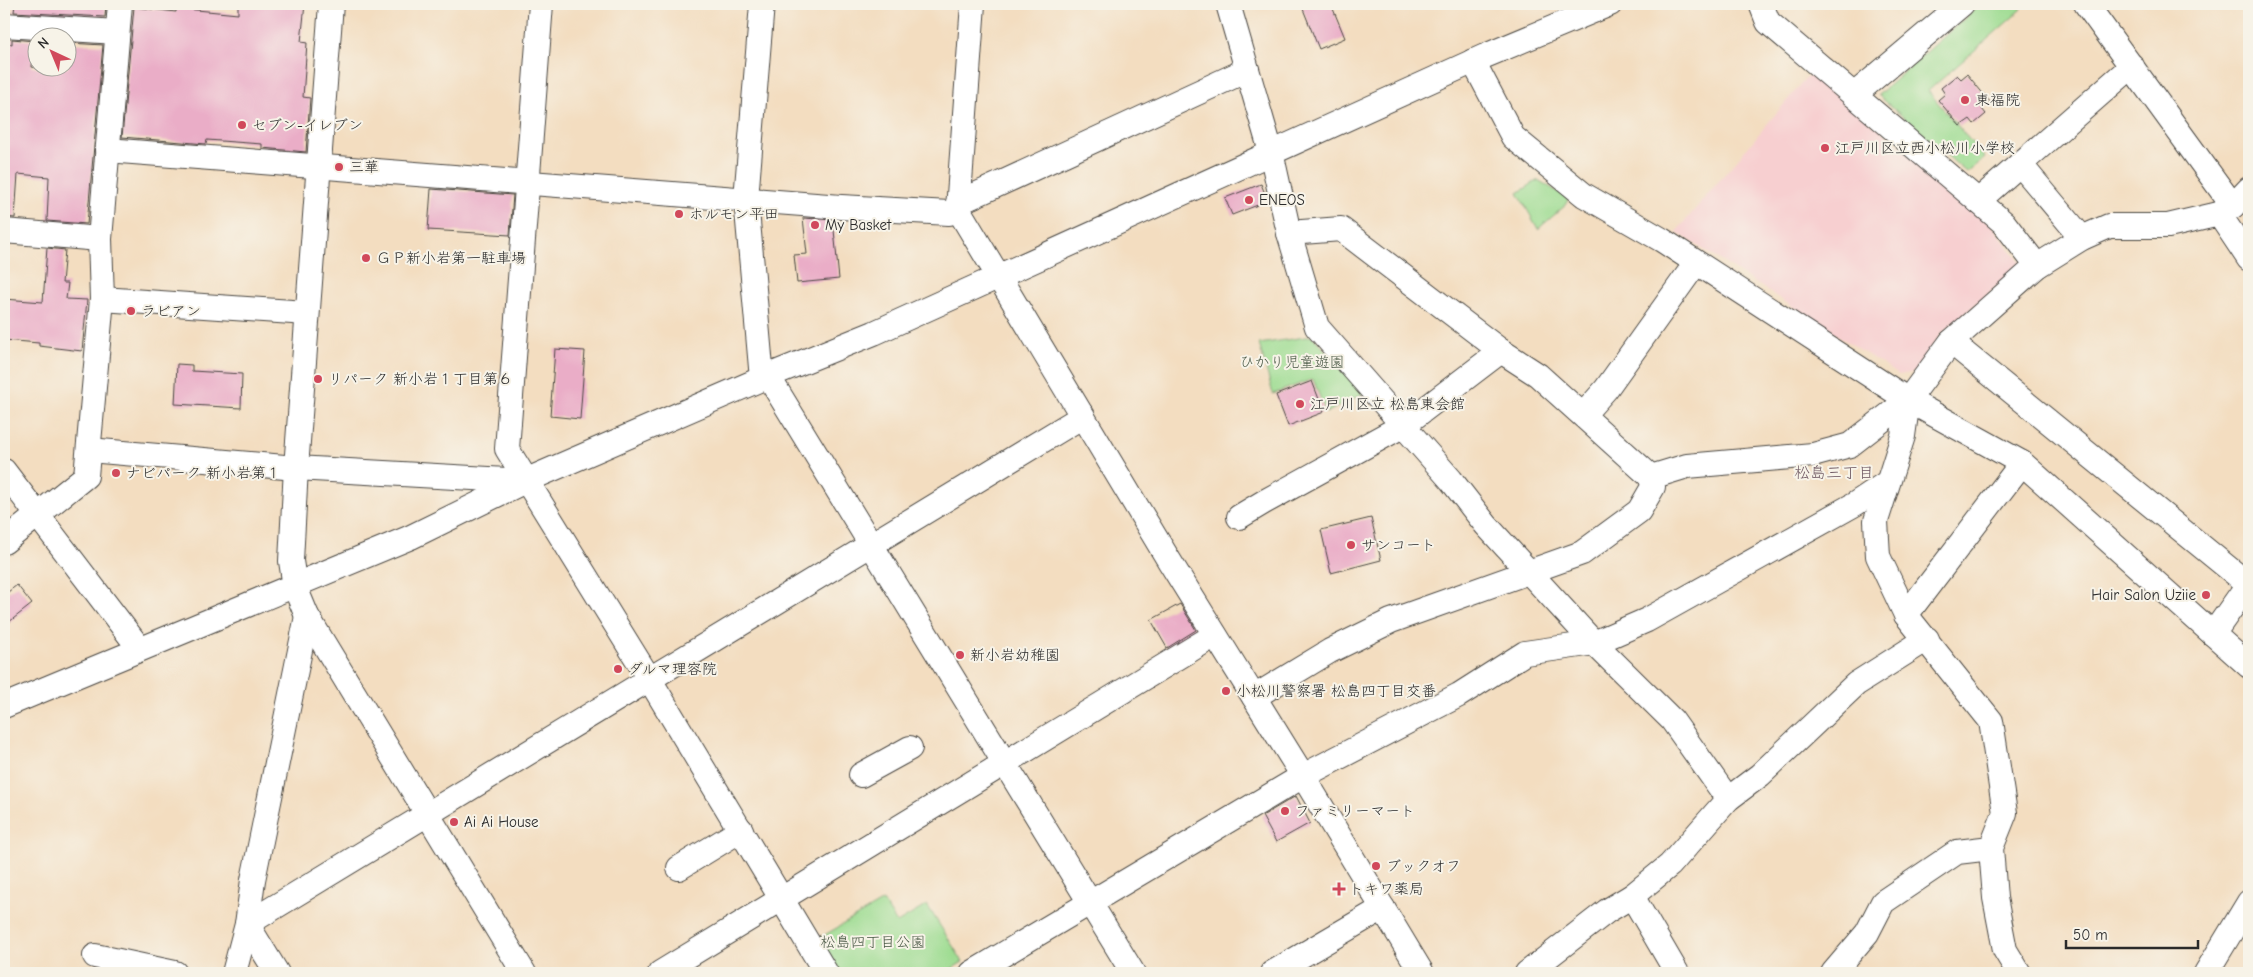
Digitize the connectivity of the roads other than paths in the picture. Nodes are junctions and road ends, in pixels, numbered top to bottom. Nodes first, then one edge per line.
1 (120, 4) edge
2 (331, 4) edge
3 (541, 4) edge
4 (762, 4) edge
5 (973, 4) edge
6 (1228, 4) edge
7 (1610, 4) edge
8 (1761, 4) edge
9 (1962, 4) edge
10 (2086, 4) edge
11 (4, 25) edge
12 (117, 32) junction
13 (1473, 61) junction
14 (2132, 66) junction
15 (1247, 70) junction
16 (1854, 95) junction
17 (107, 150) junction
18 (1271, 152) junction
19 (2020, 164) junction
20 (318, 166) junction
21 (528, 182) junction
22 (746, 199) junction
23 (1978, 201) junction
24 (2234, 203) edge
25 (958, 206) junction
26 (4, 231) edge
27 (1289, 233) junction
28 (2082, 238) junction
29 (100, 239) junction
30 (2249, 259) edge
31 (1696, 263) junction
32 (2037, 266) junction
33 (999, 278) junction
34 (102, 300) junction
35 (307, 313) junction
36 (1951, 342) junction
37 (1500, 352) junction
38 (765, 377) junction
39 (1908, 400) junction
40 (1583, 415) junction
41 (1083, 416) junction
42 (1404, 425) junction
43 (89, 450) junction
44 (2022, 463) junction
45 (296, 468) junction
46 (4, 471) edge
47 (1651, 477) junction
48 (525, 481) junction
49 (1888, 482) junction
50 (39, 516) junction
51 (1240, 517) dead end
52 (4, 542) edge
53 (871, 544) junction
54 (1531, 573) junction
55 (2249, 584) edge
56 (295, 587) junction
57 (1906, 615) junction
58 (307, 616) junction
59 (2213, 634) junction
60 (1215, 635) junction
61 (1927, 639) junction
62 (1594, 643) junction
63 (140, 649) junction
64 (2249, 666) edge
65 (650, 680) junction
66 (1254, 697) junction
67 (4, 706) edge
68 (910, 748) dead end
69 (1005, 763) junction
70 (861, 775) dead end
71 (1303, 776) junction
72 (1728, 799) junction
73 (427, 815) junction
74 (741, 830) junction
75 (1991, 848) junction
76 (679, 868) dead end
77 (1632, 896) junction
78 (782, 899) junction
79 (1090, 902) junction
80 (2249, 904) edge
81 (1383, 908) junction
82 (246, 924) junction
83 (95, 956) dead end
84 (175, 973) edge
85 (234, 973) edge
86 (277, 973) edge
87 (524, 973) edge
88 (660, 973) edge
89 (826, 973) edge
90 (972, 973) edge
91 (1133, 973) edge
92 (1272, 973) edge
93 (1422, 973) edge
94 (1527, 973) edge
95 (1677, 973) edge
96 (1833, 973) edge
97 (2019, 973) edge
98 (2206, 973) edge

1 - 12 street
2 - 20 street
3 - 21 street
4 - 22 street
5 - 25 street
6 - 15 street
7 - 13 street
8 - 16 street
9 - 16 street
10 - 14 street
11 - 12 street
12 - 17 street
13 - 18 street
13 - 31 street
14 - 19 street
14 - 24 street
15 - 18 street
15 - 25 street
16 - 23 street
17 - 20 street
17 - 29 street
18 - 27 street
18 - 33 street
19 - 23 street
19 - 28 street
20 - 21 street
20 - 35 street
21 - 22 street
21 - 48 street
22 - 25 street
22 - 38 street
23 - 32 street
24 - 28 street
24 - 30 street
25 - 33 street
26 - 29 street
27 - 37 street
27 - 42 street
28 - 32 street
29 - 34 street
31 - 39 street
31 - 40 street
32 - 36 street
33 - 38 street
33 - 41 street
34 - 35 street
34 - 43 street
35 - 45 street
36 - 39 street
36 - 55 street
37 - 40 street
37 - 42 street
38 - 48 street
38 - 53 street
39 - 44 street
39 - 47 street
39 - 49 street
40 - 47 street
41 - 53 street
41 - 60 street
42 - 51 street
42 - 54 street
43 - 45 street
43 - 50 street
44 - 57 street
44 - 59 street
45 - 48 street
45 - 56 street
46 - 50 street
47 - 54 street
48 - 56 street
48 - 65 street
49 - 57 street
49 - 62 street
50 - 52 street
50 - 63 street
53 - 65 street
53 - 69 street
54 - 62 street
54 - 66 street
55 - 59 street
56 - 58 street
56 - 63 street
57 - 61 street
58 - 73 street
58 - 82 street
59 - 64 street
60 - 66 street
60 - 69 street
61 - 72 street
61 - 75 street
62 - 71 street
62 - 72 street
63 - 67 street
65 - 73 street
65 - 74 street
66 - 71 street
68 - 70 street
69 - 78 street
69 - 79 street
71 - 79 street
71 - 81 street
72 - 77 street
73 - 82 street
73 - 87 street
74 - 76 street
74 - 78 street
75 - 96 street
75 - 97 street
77 - 94 street
77 - 95 street
78 - 88 street
78 - 89 street
79 - 90 street
79 - 91 street
80 - 98 street
81 - 92 street
81 - 93 street
82 - 85 street
82 - 86 street
83 - 84 street

